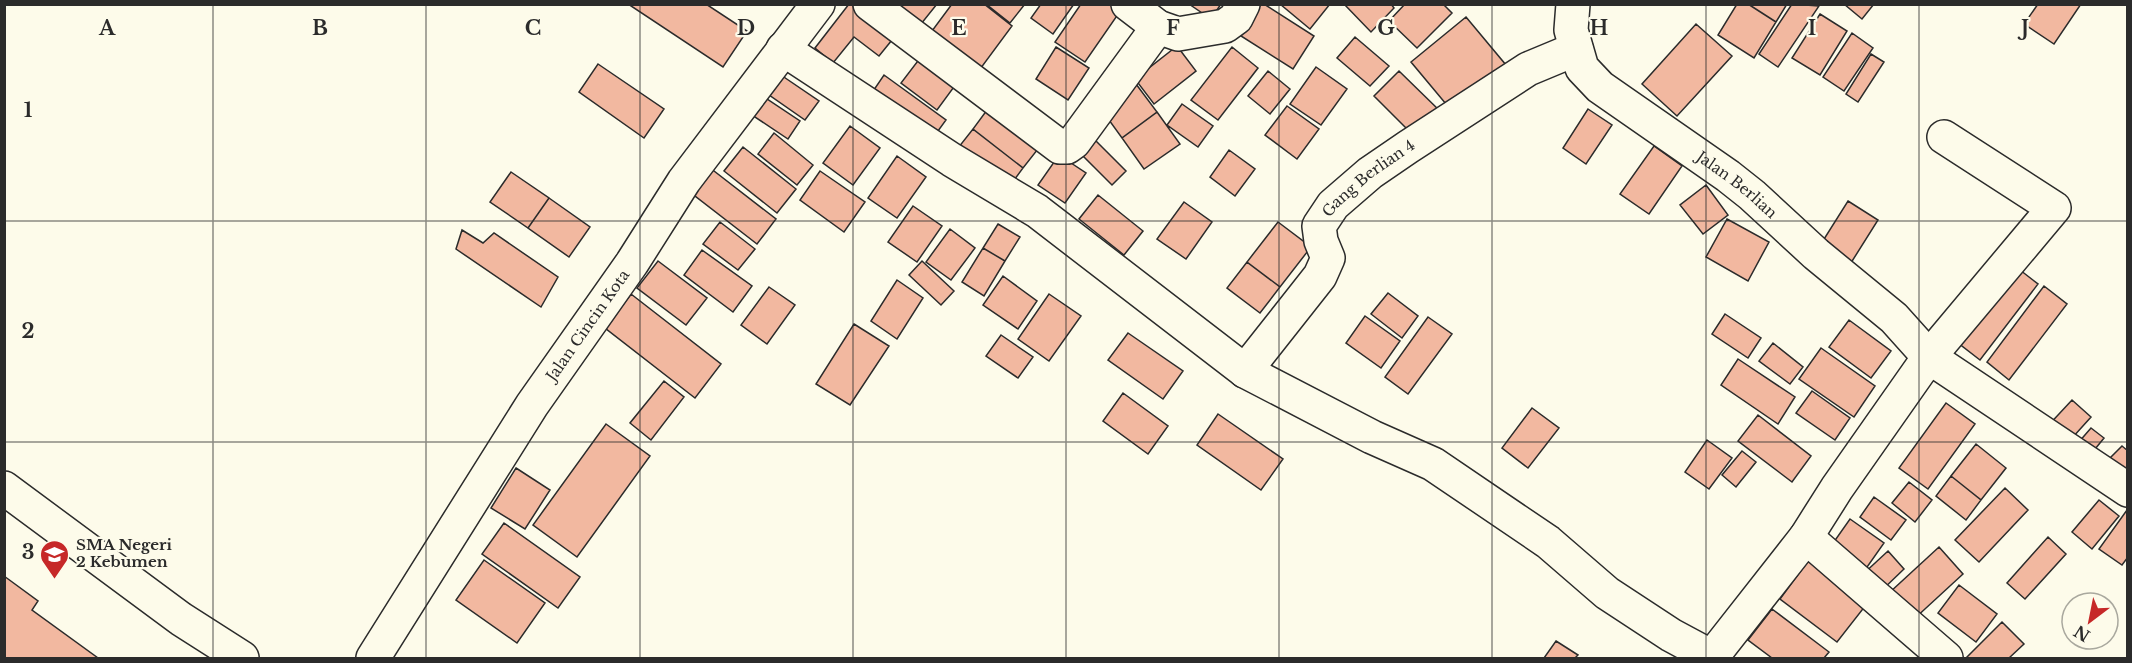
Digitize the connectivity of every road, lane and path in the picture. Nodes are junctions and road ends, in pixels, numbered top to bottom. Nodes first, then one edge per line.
1 (818, 4) edge
2 (870, 4) edge
3 (1128, 4) edge
4 (1243, 4) edge
5 (1573, 4) edge
6 (1158, 27) junction
7 (783, 49) junction
8 (1576, 49) junction
9 (1944, 137) dead end
10 (1929, 357) junction
11 (1245, 371) junction
12 (4, 488) edge
13 (2127, 490) edge
14 (1806, 537) junction
15 (242, 658) edge
16 (373, 658) edge
17 (1712, 658) edge
18 (1946, 658) edge

1 - 7 street, Jalan Cincin Kota
2 - 6 street
3 - 6 street
4 - 6 street
5 - 8 street, Jalan Berlian
7 - 11 street
7 - 16 street, Jalan Cincin Kota
8 - 10 street, Jalan Berlian
8 - 11 street, Gang Berlian 4
9 - 10 street
10 - 13 street, Jalan Berlian
10 - 14 street
11 - 17 street
12 - 15 street
14 - 17 street
14 - 18 street

